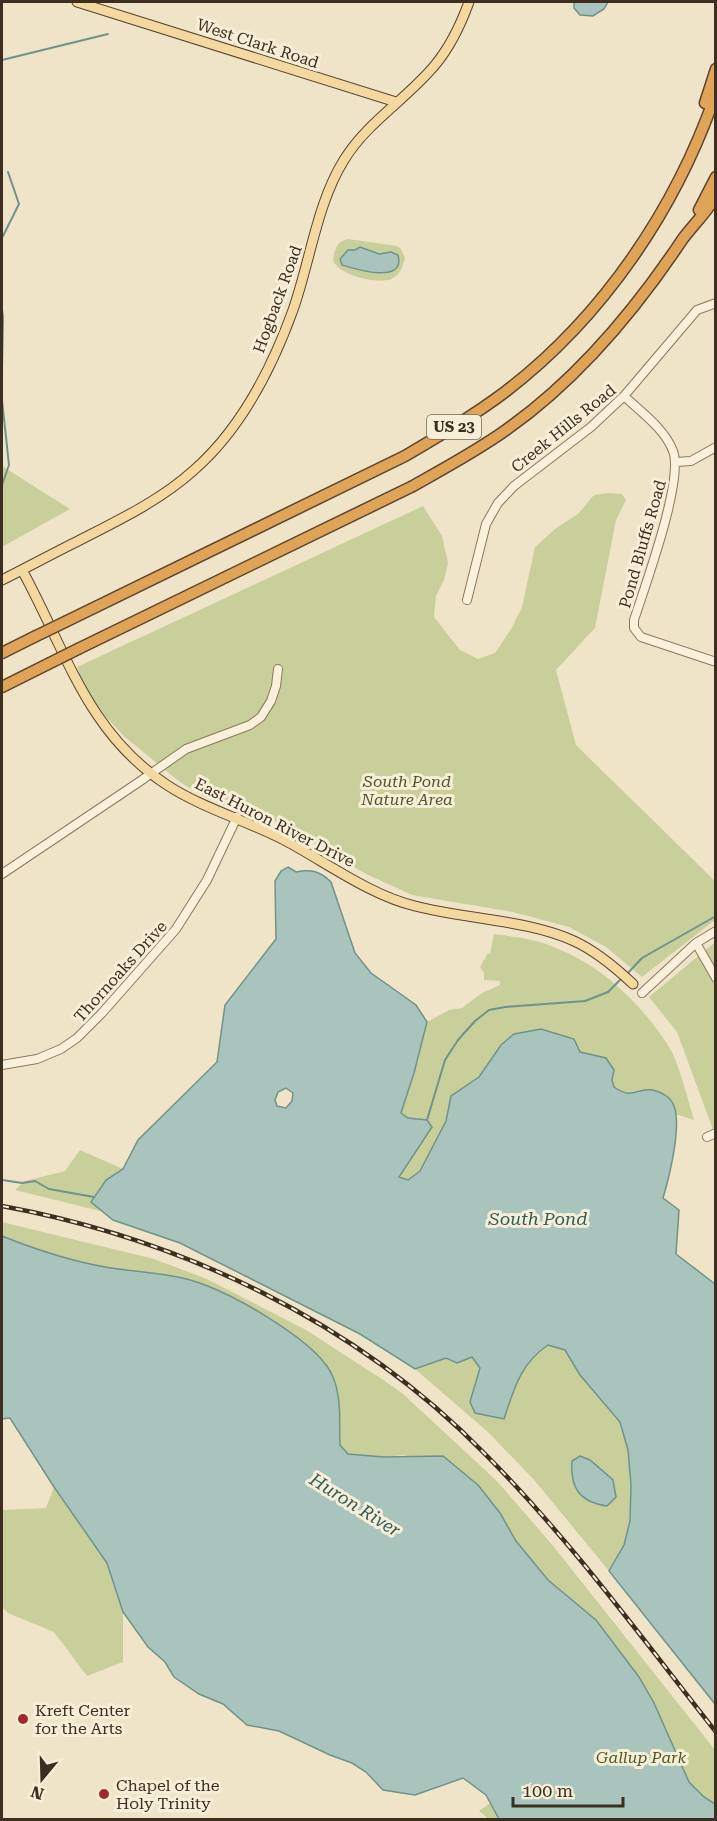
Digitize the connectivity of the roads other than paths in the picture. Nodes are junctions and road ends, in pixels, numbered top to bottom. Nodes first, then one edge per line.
1 (77, 2) edge
2 (469, 2) edge
3 (716, 69) edge
4 (716, 93) edge
5 (396, 102) junction
6 (716, 177) edge
7 (716, 196) edge
8 (658, 218) junction
9 (686, 234) junction
10 (716, 303) edge
11 (624, 396) junction
12 (716, 447) edge
13 (676, 462) junction
14 (22, 570) junction
15 (2, 580) edge
16 (467, 600) dead end
17 (2, 653) edge
18 (716, 662) edge
19 (278, 669) dead end
20 (2, 687) edge
21 (152, 774) junction
22 (237, 818) junction
23 (2, 874) edge
24 (716, 931) edge
25 (696, 943) junction
26 (716, 978) edge
27 (633, 984) dead end
28 (642, 993) dead end
29 (2, 1065) edge
30 (716, 1133) edge
31 (706, 1137) dead end

1 - 5 main road, West Clark Road
2 - 5 main road, Hogback Road
3 - 8 highway
4 - 8 highway, US 23
5 - 14 main road, Hogback Road
6 - 9 highway, US 23
7 - 9 highway
8 - 17 highway, US 23, bridge
9 - 20 highway, US 23, bridge
10 - 11 street, Creek Hills Road
11 - 13 street, Pond Bluffs Road
11 - 16 street, Creek Hills Road
12 - 13 street
13 - 18 street, Pond Bluffs Road
14 - 15 main road
14 - 21 main road, East Huron River Drive
19 - 21 street
21 - 22 main road, East Huron River Drive
21 - 23 street
22 - 27 main road, East Huron River Drive
22 - 29 street, Thornoaks Drive
24 - 25 street
25 - 26 street
25 - 28 street
30 - 31 street

